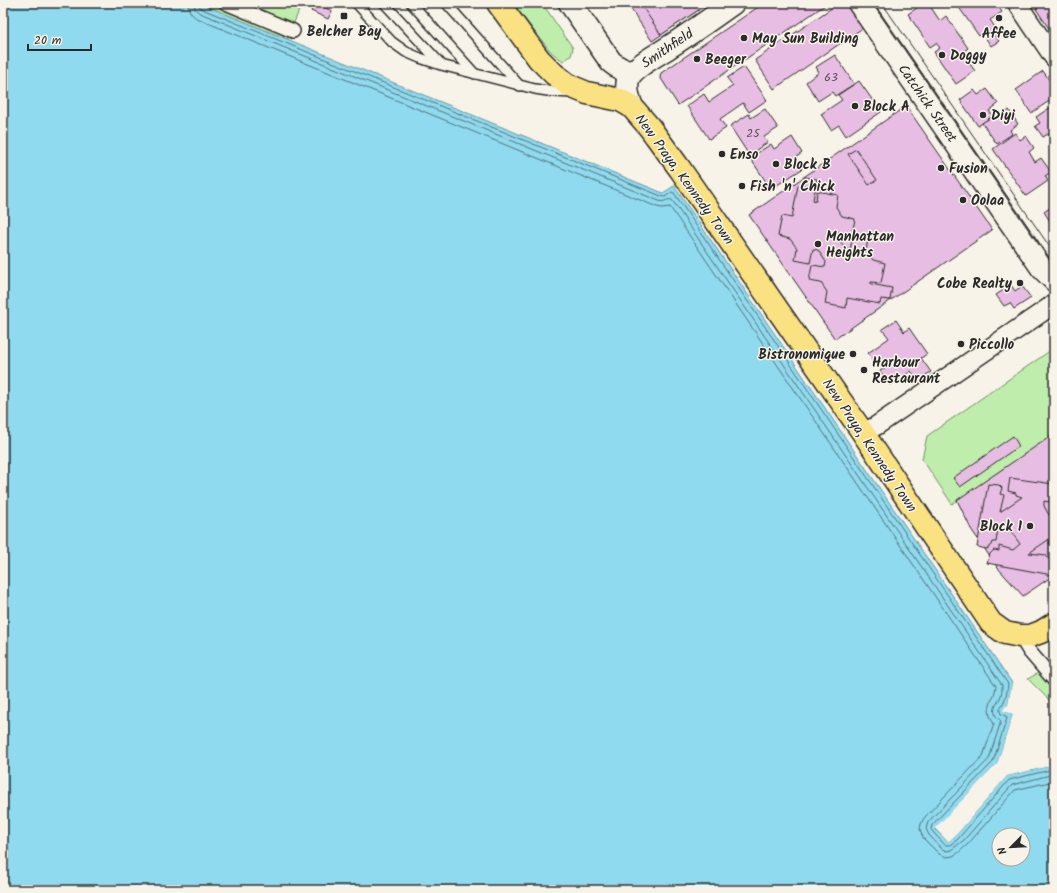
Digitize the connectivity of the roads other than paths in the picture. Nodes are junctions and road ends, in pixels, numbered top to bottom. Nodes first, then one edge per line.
1 (226, 3) edge
2 (356, 3) edge
3 (384, 3) edge
4 (410, 3) edge
5 (446, 3) edge
6 (498, 3) edge
7 (570, 3) edge
8 (733, 3) edge
9 (859, 3) edge
10 (1017, 3) edge
11 (293, 31) dead end
12 (1054, 58) edge
13 (442, 65) junction
14 (633, 70) junction
15 (475, 74) junction
16 (520, 86) junction
17 (587, 93) junction
18 (632, 107) junction
19 (1054, 280) edge
20 (1054, 304) edge
21 (861, 430) junction
22 (1048, 628) edge
23 (1020, 636) junction
24 (1054, 680) edge

1 - 11 street
2 - 13 lane
3 - 13 lane
4 - 15 lane
5 - 16 lane
6 - 17 main road
7 - 14 main road
8 - 14 main road, Smithfield
9 - 19 main road, Catchick Street
10 - 12 street
13 - 15 lane
14 - 18 main road, Smithfield
15 - 16 lane
16 - 17 lane
17 - 18 main road
18 - 21 main road, New Praya, Kennedy Town
20 - 21 street
21 - 23 main road, New Praya, Kennedy Town
22 - 23 main road, New Praya, Kennedy Town
23 - 24 street

